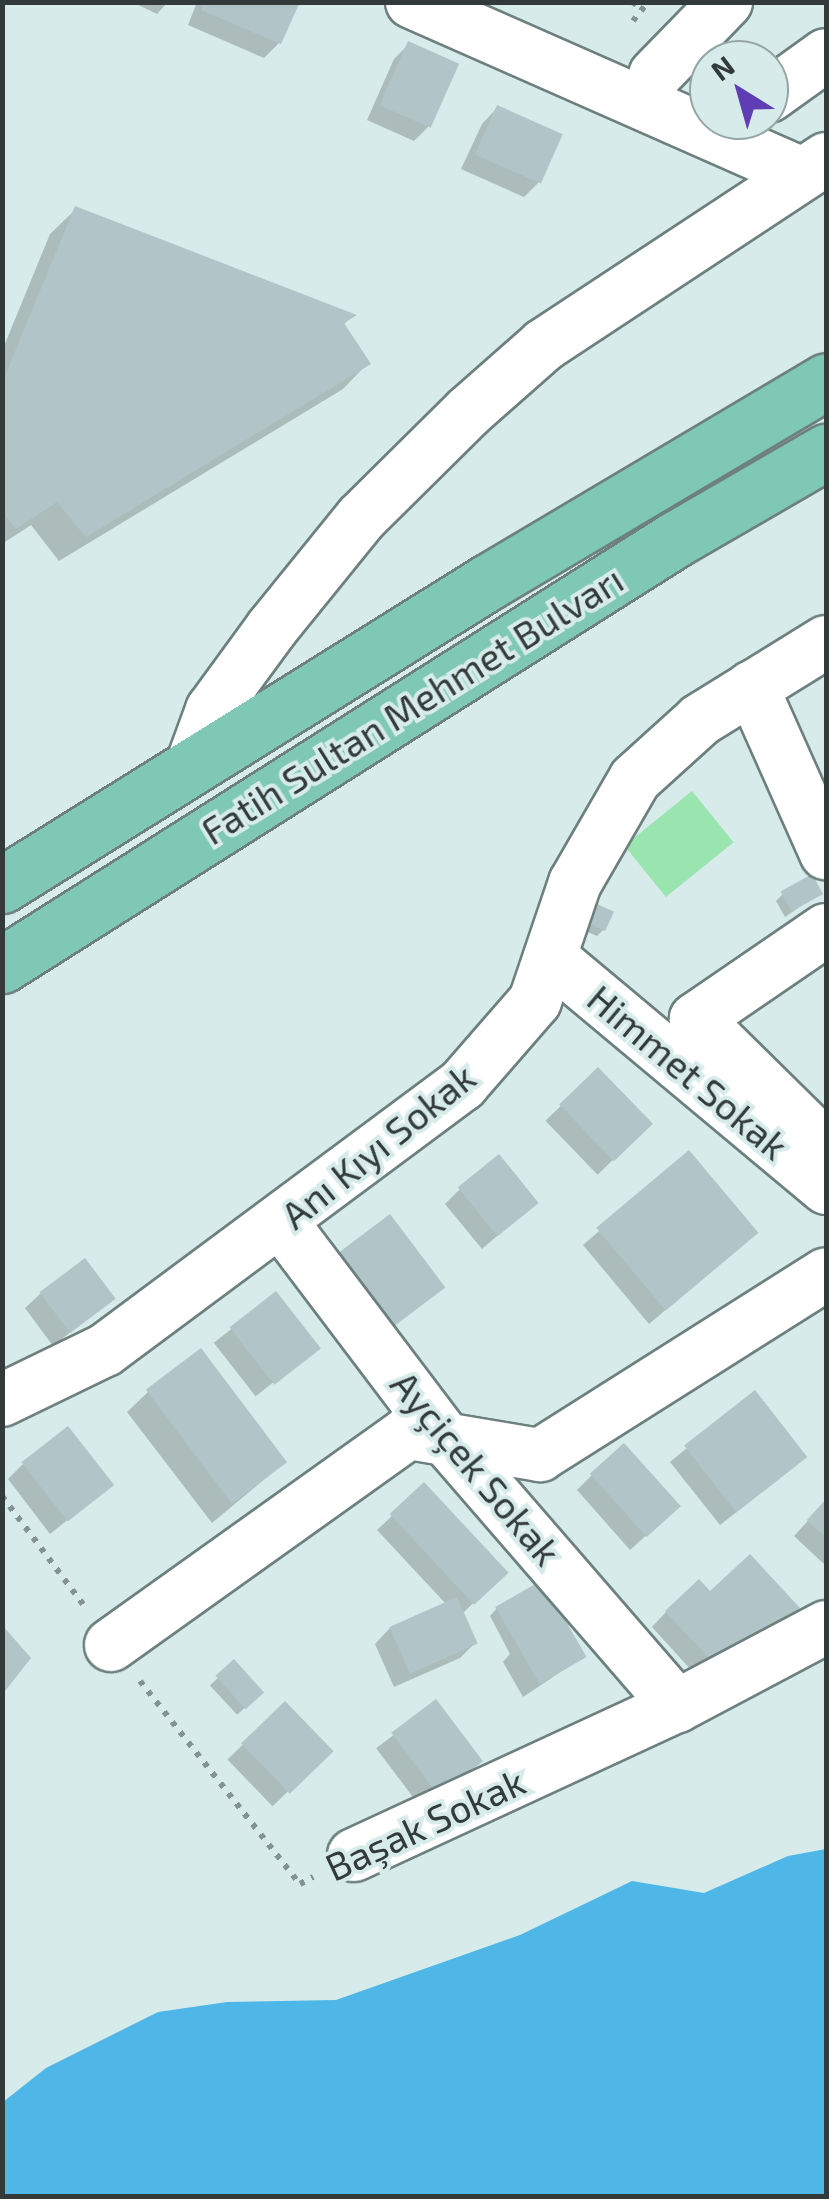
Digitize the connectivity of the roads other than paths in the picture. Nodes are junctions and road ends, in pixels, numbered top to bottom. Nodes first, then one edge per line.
1 (412, 2) edge
2 (726, 2) edge
3 (826, 56) edge
4 (655, 75) dead end
5 (789, 82) edge
6 (814, 167) edge
7 (826, 381) edge
8 (826, 452) edge
9 (826, 642) edge
10 (752, 688) junction
11 (192, 765) junction
12 (826, 853) edge
13 (2, 885) edge
14 (826, 930) edge
15 (550, 957) junction
16 (2, 964) edge
17 (826, 1147) edge
18 (826, 1188) edge
19 (282, 1223) junction
20 (826, 1274) edge
21 (2, 1400) edge
22 (444, 1436) junction
23 (826, 1627) edge
24 (112, 1645) road end
25 (678, 1706) junction
26 (354, 1855) road end

1 - 6 street
2 - 4 street
3 - 5 street
6 - 11 street
7 - 11 main road, Fatih Sultan Mehmet Bulvarı
8 - 16 main road, Fatih Sultan Mehmet Bulvarı
9 - 10 street, Anı Kıyı Sokak
10 - 12 street
10 - 15 street, Anı Kıyı Sokak
11 - 13 main road, Fatih Sultan Mehmet Bulvarı
14 - 17 street
15 - 18 street, Himmet Sokak
15 - 19 street, Anı Kıyı Sokak
19 - 21 street, Anı Kıyı Sokak
19 - 22 street, Ayçiçek Sokak
20 - 22 street
22 - 24 street
22 - 25 street, Ayçiçek Sokak
23 - 25 street, Başak Sokak
25 - 26 street, Başak Sokak

